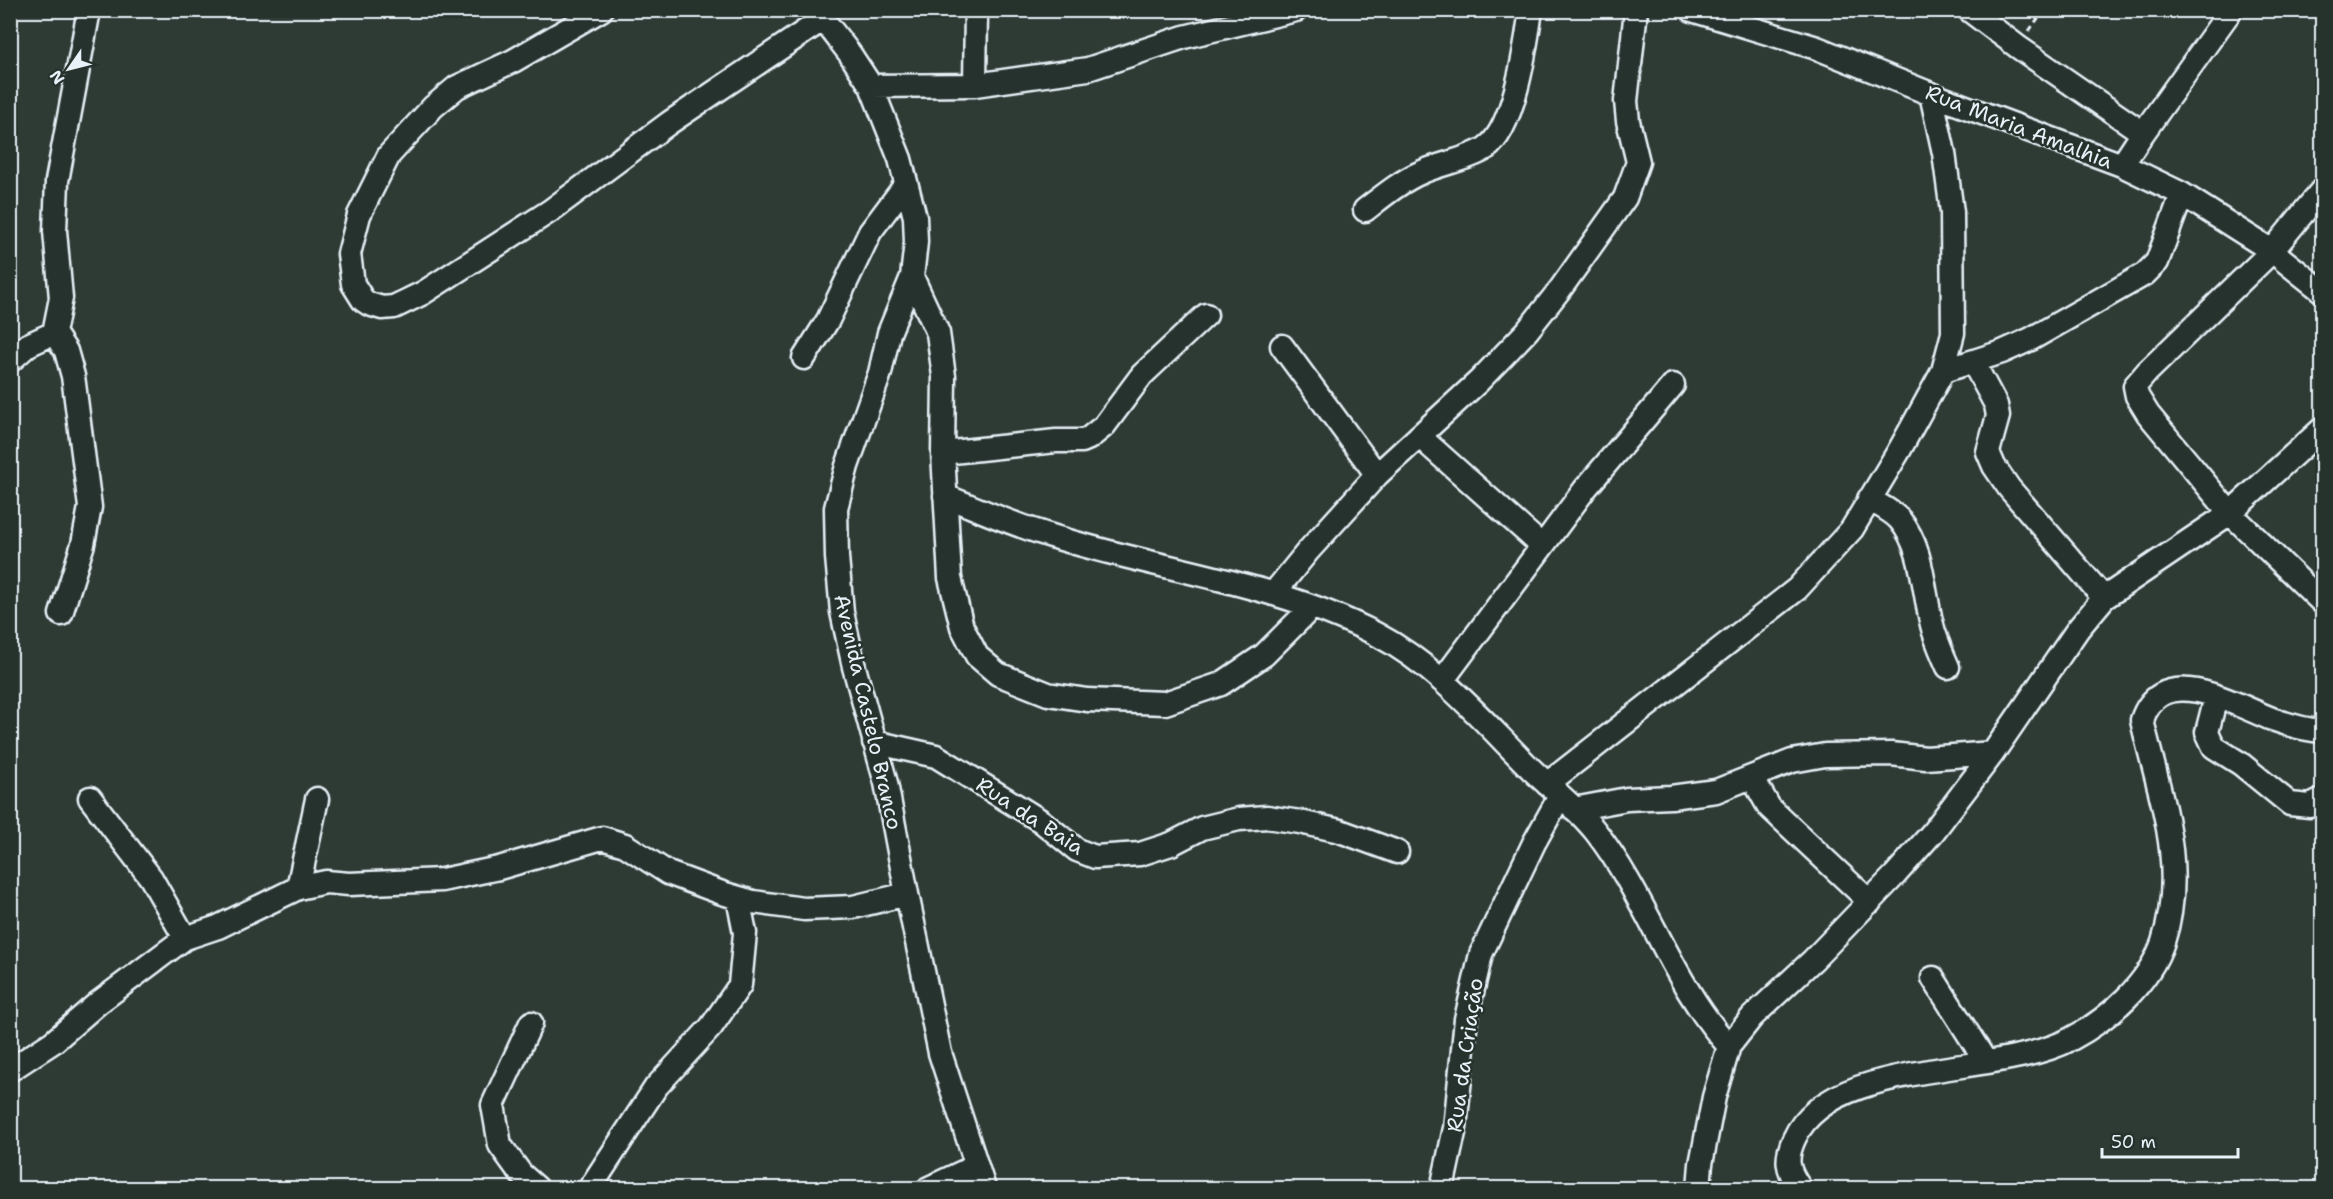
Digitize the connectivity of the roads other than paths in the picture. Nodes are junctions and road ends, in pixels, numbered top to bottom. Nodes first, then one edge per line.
1 (89, 10) edge
2 (601, 10) edge
3 (976, 10) edge
4 (1296, 10) edge
5 (1531, 10) edge
6 (1636, 10) edge
7 (1692, 10) edge
8 (1969, 10) edge
9 (2231, 10) edge
10 (819, 15) edge
11 (975, 85) junction
12 (871, 86) junction
13 (1930, 94) junction
14 (2143, 133) junction
15 (2122, 165) junction
16 (906, 184) junction
17 (2322, 190) edge
18 (2182, 194) junction
19 (1365, 210) dead end
20 (2272, 251) junction
21 (912, 278) junction
22 (2322, 291) edge
23 (1206, 315) dead end
24 (54, 333) junction
25 (1282, 346) dead end
26 (804, 358) dead end
27 (10, 361) edge
28 (1973, 362) junction
29 (1943, 371) junction
30 (1673, 385) dead end
31 (2322, 429) edge
32 (1419, 436) junction
33 (942, 453) junction
34 (1377, 475) junction
35 (945, 496) junction
36 (1869, 499) junction
37 (2230, 513) junction
38 (1541, 545) junction
39 (1274, 594) junction
40 (2104, 598) junction
41 (2322, 602) edge
42 (1312, 607) junction
43 (61, 614) dead end
44 (1948, 667) dead end
45 (1442, 681) junction
46 (2216, 697) junction
47 (2322, 731) edge
48 (874, 742) junction
49 (1993, 753) junction
50 (1752, 777) junction
51 (1560, 796) junction
52 (90, 798) dead end
53 (317, 798) dead end
54 (2322, 800) edge
55 (1397, 852) dead end
56 (298, 888) junction
57 (907, 894) junction
58 (738, 898) junction
59 (1870, 902) junction
60 (185, 938) junction
61 (1933, 978) dead end
62 (531, 1023) dead end
63 (1729, 1046) junction
64 (1986, 1062) junction
65 (10, 1070) edge
66 (976, 1167) junction
67 (537, 1188) edge
68 (590, 1188) edge
69 (929, 1188) edge
70 (984, 1188) edge
71 (1442, 1188) edge
72 (1699, 1188) edge
73 (1800, 1188) edge

1 - 24 street
2 - 10 street
3 - 11 street
4 - 11 street
5 - 19 street
6 - 32 street
7 - 13 street, Rua Maria Amalhia
8 - 14 street, Rua Maria Amalhia
9 - 14 street
10 - 12 street, Avenida Castelo Branco
11 - 12 street
12 - 16 street, Avenida Castelo Branco
13 - 15 street, Rua Maria Amalhia
13 - 29 street
14 - 15 street
15 - 18 street, Rua Maria Amalhia
16 - 21 street, Avenida Castelo Branco
16 - 26 street
17 - 20 street
18 - 20 street, Rua Maria Amalhia
18 - 28 street
20 - 22 street, Rua Maria Amalhia
20 - 37 street
21 - 33 street
21 - 48 street, Avenida Castelo Branco
23 - 33 street
24 - 27 street
24 - 43 street
25 - 34 street
28 - 29 street
28 - 40 street
29 - 36 street
30 - 38 street
31 - 37 street
32 - 34 street
32 - 38 street
33 - 35 street
34 - 39 street
35 - 39 street
35 - 42 street
36 - 44 street
36 - 51 street
37 - 40 street
37 - 41 street
38 - 45 street
39 - 42 street
40 - 49 street
42 - 45 street
45 - 51 street
46 - 47 street
46 - 54 street
46 - 64 street
48 - 55 street, Rua da Baia
48 - 57 street, Avenida Castelo Branco
49 - 50 street
49 - 59 street
50 - 51 street
50 - 59 street
51 - 63 street
51 - 71 street, Rua da Criação
52 - 60 street
53 - 56 street
56 - 58 street
56 - 60 street
57 - 58 street
57 - 66 street, Avenida Castelo Branco
58 - 68 street
59 - 63 street
60 - 65 street
61 - 64 street
62 - 67 street
63 - 72 street
64 - 73 street
66 - 69 street
66 - 70 street, Avenida Castelo Branco

